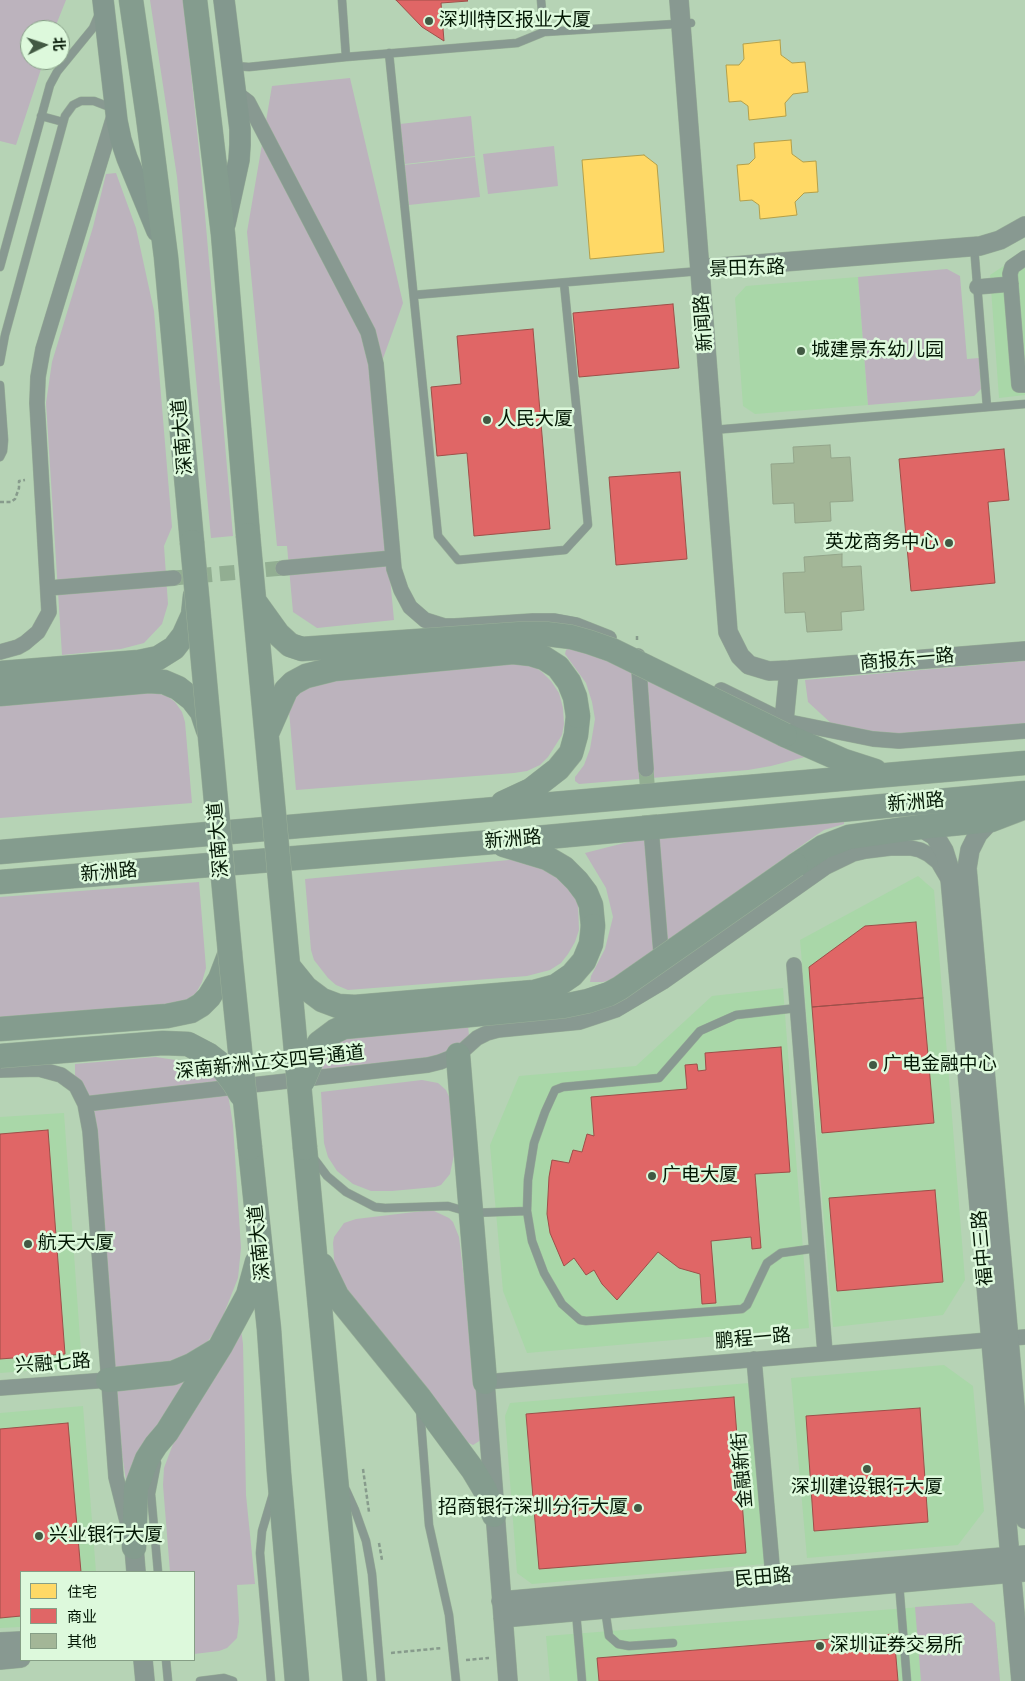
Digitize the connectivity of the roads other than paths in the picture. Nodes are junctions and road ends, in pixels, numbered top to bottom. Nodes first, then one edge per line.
1 (102, 0) edge
2 (131, 0) edge
3 (195, 0) edge
4 (207, 0) edge
5 (224, 0) edge
6 (342, 0) edge
7 (541, 0) edge
8 (680, 0) edge
9 (689, 0) edge
10 (686, 23) junction
11 (544, 32) junction
12 (200, 36) junction
13 (389, 53) junction
14 (346, 57) junction
15 (232, 65) junction
16 (235, 92) junction
17 (116, 110) junction
18 (41, 116) junction
19 (63, 122) junction
20 (1025, 226) edge
21 (222, 234) junction
22 (1025, 234) edge
23 (974, 249) junction
24 (166, 257) junction
25 (1025, 258) edge
26 (0, 267) edge
27 (706, 271) junction
28 (564, 283) junction
29 (1011, 284) junction
30 (977, 287) junction
31 (414, 295) junction
32 (0, 362) edge
33 (0, 385) edge
34 (1025, 385) edge
35 (1025, 404) edge
36 (987, 407) junction
37 (717, 430) junction
38 (0, 457) edge
39 (393, 558) junction
40 (283, 568) tunnel mouth
41 (174, 578) tunnel mouth
42 (196, 587) junction
43 (49, 588) junction
44 (255, 602) junction
45 (637, 651) junction
46 (1025, 651) edge
47 (0, 652) edge
48 (789, 670) junction
49 (0, 672) edge
50 (0, 694) edge
51 (784, 728) junction
52 (1025, 731) edge
53 (266, 734) junction
54 (210, 738) junction
55 (1025, 763) edge
56 (646, 769) tunnel mouth
57 (892, 775) junction
58 (1025, 793) edge
59 (1025, 807) edge
60 (490, 809) junction
61 (991, 820) junction
62 (920, 827) junction
63 (652, 840) tunnel mouth
64 (493, 842) junction
65 (0, 852) edge
66 (0, 882) edge
67 (951, 890) junction
68 (230, 953) junction
69 (794, 965) dead end
70 (289, 967) junction
71 (663, 982) junction
72 (797, 1008) junction
73 (0, 1029) edge
74 (458, 1055) junction
75 (0, 1056) edge
76 (0, 1070) edge
77 (300, 1087) junction
78 (245, 1102) junction
79 (85, 1104) junction
80 (305, 1148) junction
81 (527, 1211) junction
82 (472, 1214) junction
83 (817, 1248) junction
84 (261, 1251) junction
85 (315, 1251) junction
86 (1008, 1338) edge
87 (220, 1347) junction
88 (825, 1353) junction
89 (754, 1359) junction
90 (108, 1380) junction
91 (485, 1382) junction
92 (0, 1388) edge
93 (419, 1397) junction
94 (167, 1432) junction
95 (336, 1470) junction
96 (279, 1473) junction
97 (494, 1515) junction
98 (1025, 1519) edge
99 (134, 1548) junction
100 (1018, 1564) edge
101 (136, 1571) edge
102 (158, 1571) edge
103 (773, 1577) junction
104 (899, 1583) junction
105 (605, 1609) junction
106 (502, 1610) junction
107 (576, 1612) junction
108 (20, 1641) edge
109 (0, 1642) edge
110 (673, 1643) dead end
111 (20, 1658) edge
112 (0, 1660) edge
113 (143, 1661) edge
114 (166, 1661) edge
115 (146, 1681) edge
116 (168, 1681) edge
117 (200, 1681) edge
118 (234, 1681) edge
119 (271, 1681) edge
120 (297, 1681) edge
121 (355, 1681) edge
122 (381, 1681) edge
123 (456, 1681) edge
124 (508, 1681) edge
125 (582, 1681) edge
126 (907, 1681) edge
127 (1021, 1681) edge

1 - 17 main road
1 - 18 lane
2 - 24 main road, 深南大道
3 - 12 main road
4 - 12 main road
5 - 15 main road
6 - 14 lane
7 - 11 lane
8 - 10 street, 新闻路
9 - 10 street, 新闻路
10 - 11 lane
10 - 27 street, 新闻路
11 - 13 lane
12 - 21 main road
13 - 14 lane
13 - 31 lane
14 - 15 lane
15 - 16 main road
16 - 21 main road
16 - 39 street
17 - 19 lane
17 - 24 main road
17 - 43 street
18 - 19 lane
18 - 26 lane
19 - 32 lane
20 - 23 street, 景田东路
21 - 44 main road, bridge
22 - 23 street, 景田东路
23 - 27 street, 景田东路
23 - 30 lane
24 - 42 main road, 深南大道, bridge
25 - 29 street
27 - 28 lane
27 - 37 street, 新闻路
28 - 31 lane
28 - 31 lane
29 - 30 street
29 - 34 street
30 - 36 lane
33 - 38 lane
35 - 36 lane
36 - 37 lane
37 - 48 street, 新闻路
39 - 40 street
39 - 45 street
41 - 43 street
42 - 49 main road, bridge
42 - 54 main road, 深南大道, bridge
43 - 47 street
44 - 51 main road, bridge
44 - 53 main road, bridge
45 - 51 street
45 - 56 street
46 - 48 street, 商报东一路
48 - 51 street
50 - 54 main road, bridge
51 - 52 street
51 - 57 main road
53 - 60 main road, bridge
53 - 70 main road, bridge
54 - 68 main road, 深南大道, bridge
55 - 57 main road, 新洲路
57 - 60 main road, 新洲路
58 - 64 main road, 新洲路
59 - 61 main road
60 - 65 main road, 新洲路
61 - 62 main road
61 - 86 street, 福中三路
62 - 67 street, 福中三路
62 - 77 main road, bridge
63 - 71 street
64 - 66 main road, 新洲路
64 - 70 main road, bridge
67 - 71 street
67 - 86 street, 福中三路
68 - 73 main road
68 - 78 main road, 深南大道, bridge
69 - 72 street
70 - 77 main road, bridge
71 - 74 street
72 - 81 lane
72 - 83 street
74 - 79 street, 深南新洲立交四号通道
74 - 82 main road
75 - 78 main road, bridge
76 - 79 street
77 - 80 main road, bridge
78 - 84 main road, 深南大道, bridge
79 - 90 street
80 - 82 lane
80 - 85 main road
81 - 82 lane
81 - 83 lane
82 - 91 main road
83 - 88 street
84 - 87 main road
84 - 96 main road, 深南大道
85 - 93 main road
85 - 95 main road
86 - 88 street, 鹏程一路
86 - 98 street, 福中三路
86 - 100 street, 福中三路
87 - 90 main road
87 - 94 main road
88 - 89 street, 鹏程一路
89 - 91 street, 鹏程一路
89 - 103 street, 金融新街
90 - 92 street, 兴融七路
90 - 99 street
91 - 97 street
93 - 97 main road
93 - 123 lane
94 - 99 main road
94 - 102 lane
95 - 121 main road
95 - 122 lane
96 - 119 lane
96 - 120 main road, 深南大道
97 - 106 street
99 - 101 street
100 - 103 street, 民田路
100 - 104 street, 民田路
100 - 127 street, 福中三路
103 - 106 street, 民田路
104 - 105 street, 民田路
104 - 126 lane
105 - 107 street, 民田路
105 - 110 lane
106 - 107 street, 民田路
106 - 124 street
107 - 125 lane
108 - 109 street
111 - 112 street
113 - 115 street
114 - 116 lane
117 - 118 lane

